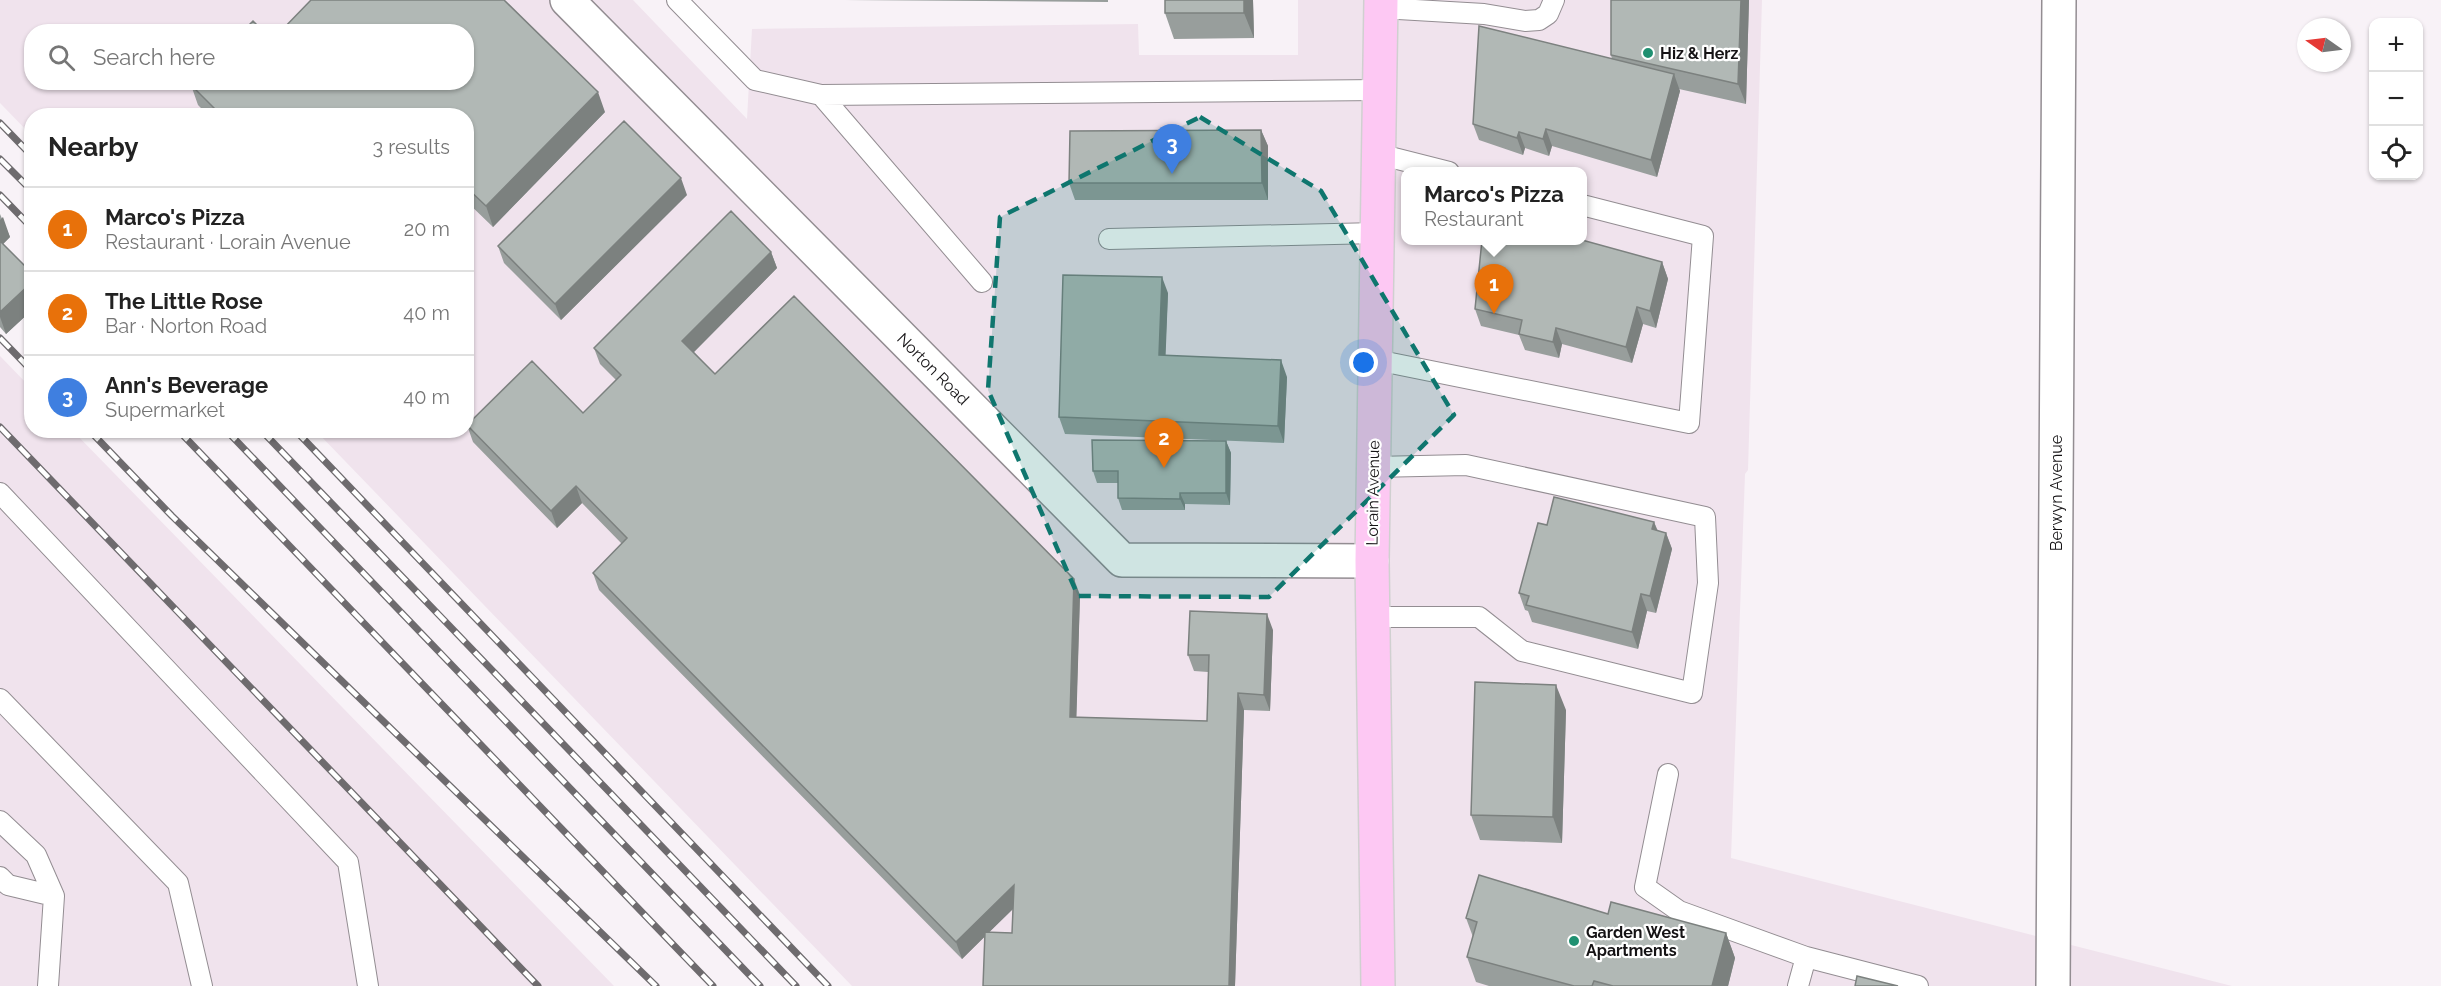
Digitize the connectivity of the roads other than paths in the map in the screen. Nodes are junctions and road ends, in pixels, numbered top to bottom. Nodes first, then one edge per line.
1 (567, 0) edge
2 (677, 0) edge
3 (1554, 0) edge
4 (2060, 0) edge
5 (1381, 4) edge
6 (1380, 90) junction
7 (820, 95) junction
8 (1378, 154) junction
9 (1432, 167) edge
10 (1587, 207) edge
11 (1377, 233) junction
12 (1109, 239) dead end
13 (982, 282) dead end
14 (1376, 360) junction
15 (1374, 467) junction
16 (0, 493) edge
17 (1372, 561) junction
18 (1373, 617) junction
19 (0, 699) edge
20 (1668, 774) dead end
21 (0, 821) edge
22 (0, 877) edge
23 (54, 896) junction
24 (1806, 957) junction
25 (48, 986) edge
26 (202, 986) edge
27 (368, 986) edge
28 (1378, 986) edge
29 (1798, 986) edge
30 (1918, 986) edge
31 (2053, 986) edge

1 - 17 street, Norton Road
2 - 7 lane
3 - 5 lane
4 - 31 street, Berwyn Avenue
5 - 6 main road, Lorain Avenue
6 - 7 lane
6 - 8 main road, Lorain Avenue
7 - 13 lane
8 - 9 lane
8 - 11 main road, Lorain Avenue
10 - 14 lane
11 - 12 lane
11 - 14 main road, Lorain Avenue
14 - 15 main road, Lorain Avenue
15 - 17 main road, Lorain Avenue
15 - 18 lane
16 - 27 lane
17 - 18 main road, Lorain Avenue
18 - 28 main road, Lorain Avenue
19 - 26 lane
20 - 24 lane
21 - 23 lane
22 - 23 lane
23 - 25 lane
24 - 29 lane
24 - 30 lane

